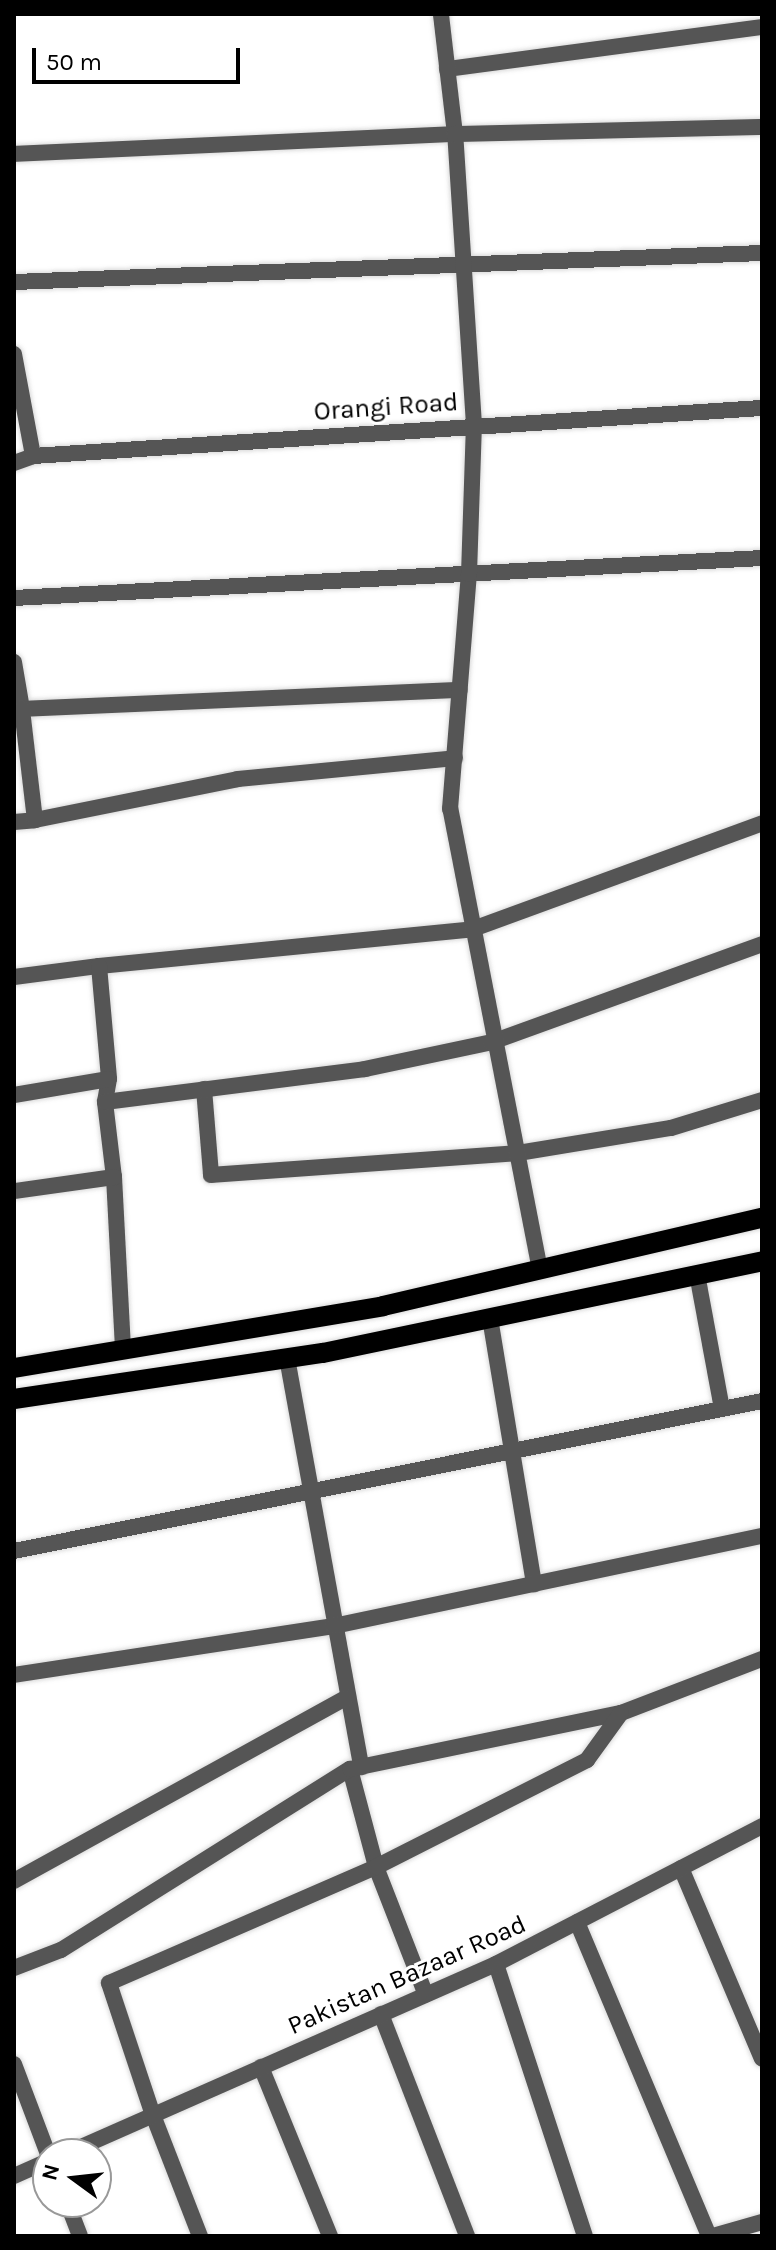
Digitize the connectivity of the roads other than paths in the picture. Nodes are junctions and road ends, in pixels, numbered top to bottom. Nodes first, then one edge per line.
1 (441, 14) edge
2 (762, 27) edge
3 (447, 69) junction
4 (762, 127) edge
5 (455, 134) junction
6 (14, 154) edge
7 (762, 253) edge
8 (462, 264) junction
9 (14, 282) edge
10 (14, 354) edge
11 (762, 408) edge
12 (474, 425) junction
13 (33, 456) junction
14 (14, 463) edge
15 (762, 558) edge
16 (469, 574) junction
17 (14, 598) edge
18 (14, 662) edge
19 (460, 690) junction
20 (22, 709) junction
21 (21, 756) edge
22 (455, 758) junction
23 (35, 820) junction
24 (14, 822) edge
25 (762, 823) edge
26 (473, 929) junction
27 (762, 944) edge
28 (99, 966) junction
29 (14, 977) edge
30 (492, 1042) junction
31 (109, 1079) junction
32 (204, 1089) junction
33 (14, 1095) edge
34 (762, 1100) edge
35 (105, 1102) junction
36 (518, 1153) junction
37 (114, 1177) junction
38 (14, 1191) edge
39 (762, 1218) edge
40 (762, 1261) edge
41 (540, 1270) junction
42 (697, 1274) junction
43 (490, 1318) junction
44 (123, 1350) junction
45 (287, 1358) junction
46 (14, 1368) edge
47 (14, 1399) edge
48 (762, 1401) edge
49 (722, 1409) junction
50 (512, 1450) junction
51 (310, 1490) junction
52 (762, 1536) edge
53 (14, 1551) edge
54 (534, 1584) junction
55 (334, 1626) junction
56 (762, 1659) edge
57 (14, 1675) edge
58 (346, 1698) junction
59 (621, 1713) junction
60 (355, 1768) junction
61 (762, 1826) edge
62 (376, 1867) junction
63 (681, 1868) junction
64 (14, 1881) edge
65 (577, 1922) junction
66 (496, 1964) junction
67 (14, 1968) edge
68 (426, 1995) junction
69 (381, 2014) junction
70 (762, 2059) edge
71 (14, 2064) edge
72 (261, 2067) junction
73 (153, 2115) junction
74 (42, 2138) edge
75 (101, 2138) edge
76 (762, 2222) edge
77 (200, 2236) edge
78 (330, 2236) edge
79 (467, 2236) edge
80 (585, 2236) edge
81 (711, 2236) edge

1 - 3 street
2 - 3 street
3 - 5 street
4 - 5 street
5 - 6 street
5 - 8 street
7 - 8 street
8 - 9 street
8 - 12 street
10 - 13 street
11 - 12 street, Orangi Road
12 - 13 street, Orangi Road
12 - 16 street
13 - 14 street, Orangi Road
15 - 16 street
16 - 17 street
16 - 19 street
18 - 20 street
19 - 20 street
19 - 22 street
20 - 21 street
21 - 23 street
22 - 23 street
22 - 26 street
23 - 24 street
25 - 26 street
26 - 28 street
26 - 30 street
27 - 30 street
28 - 29 street
28 - 31 street
30 - 32 street
30 - 36 street
31 - 33 street
31 - 35 street
32 - 35 street
32 - 36 street
34 - 36 street
35 - 37 street
36 - 41 street
37 - 38 street
37 - 44 street
39 - 41 main road
40 - 42 main road
41 - 44 main road
42 - 43 main road
42 - 49 street
43 - 45 main road
43 - 50 street
44 - 46 main road
45 - 47 main road
45 - 51 street
48 - 49 street
49 - 50 street
50 - 51 street
50 - 54 street
51 - 53 street
51 - 55 street
52 - 54 street
54 - 55 street
55 - 57 street
55 - 58 street
56 - 59 street
58 - 60 street
58 - 64 street
59 - 60 street
59 - 62 street
60 - 62 street
60 - 67 street
61 - 63 street, Pakistan Bazaar Road
62 - 68 street
62 - 73 street
63 - 65 street, Pakistan Bazaar Road
63 - 70 street
65 - 66 street, Pakistan Bazaar Road
65 - 81 street
66 - 68 street, Pakistan Bazaar Road
66 - 80 street
68 - 69 street, Pakistan Bazaar Road
69 - 72 street, Pakistan Bazaar Road
69 - 79 street
71 - 74 street
72 - 73 street, Pakistan Bazaar Road
72 - 78 street
73 - 75 street, Pakistan Bazaar Road
73 - 77 street
76 - 81 street

